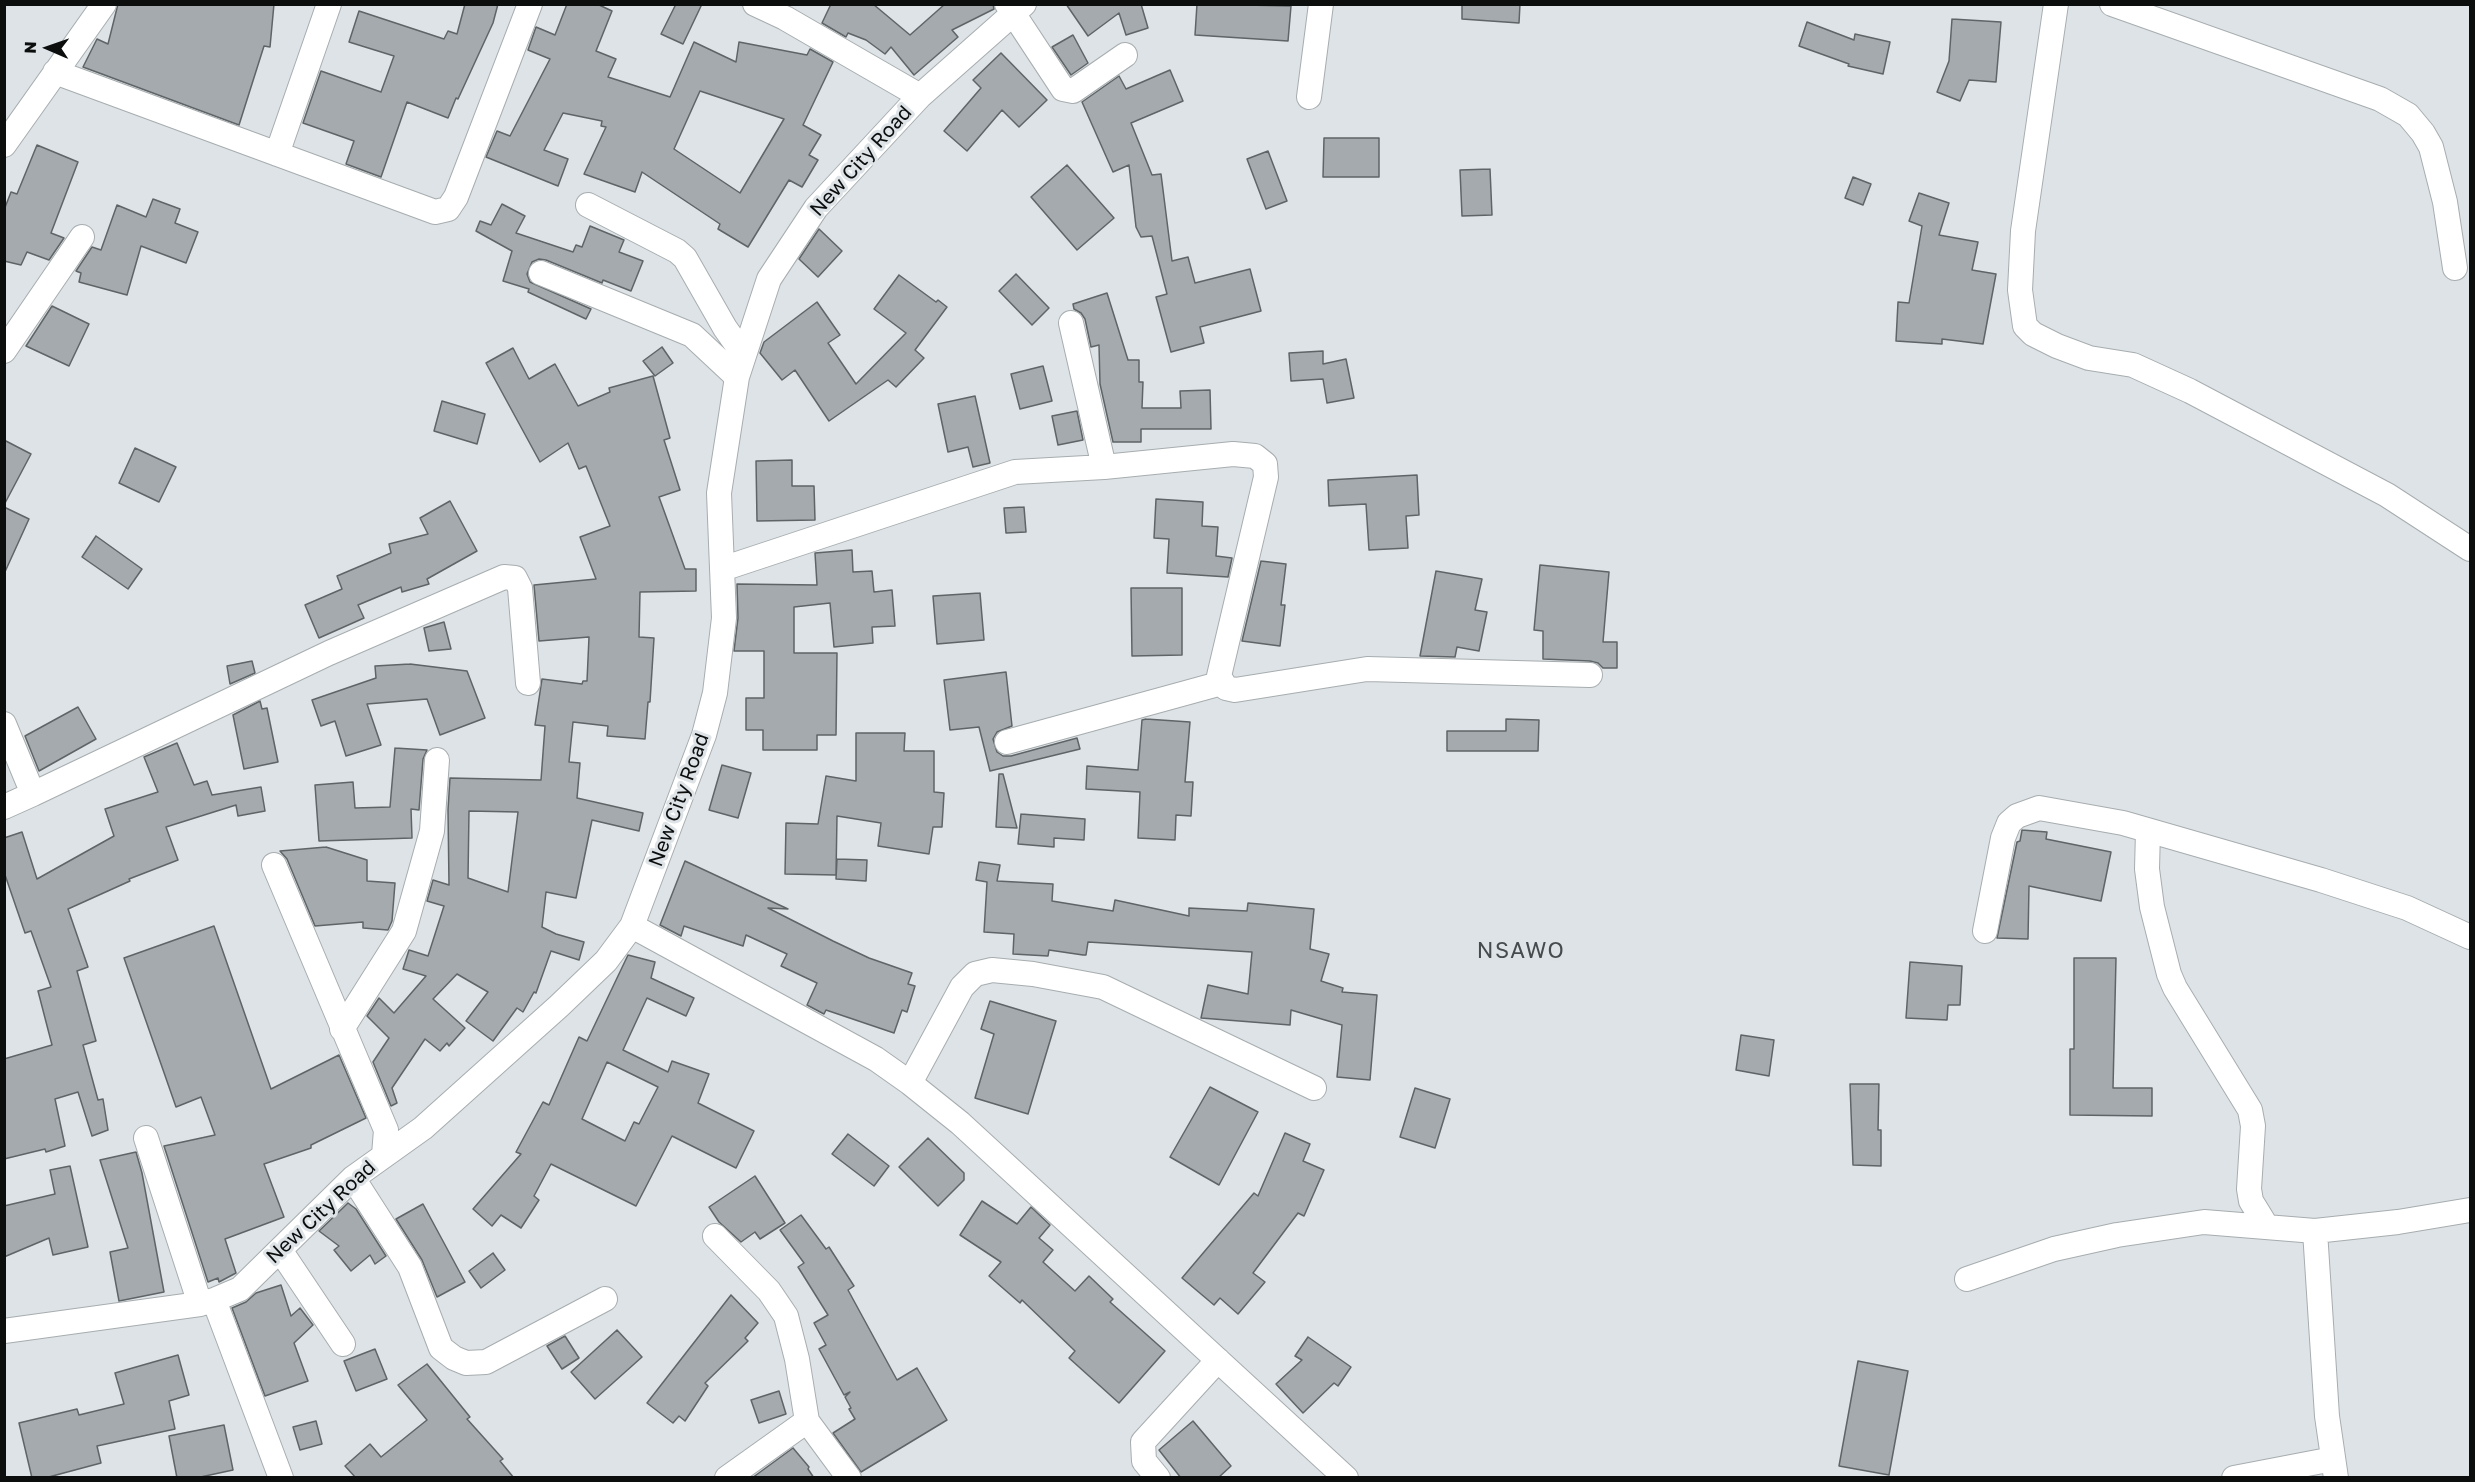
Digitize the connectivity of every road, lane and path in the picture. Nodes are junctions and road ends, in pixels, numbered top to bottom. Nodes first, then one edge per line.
1 (104, 4) edge
2 (329, 4) edge
3 (530, 4) edge
4 (755, 4) edge
5 (1321, 4) edge
6 (2056, 4) edge
7 (2112, 4) edge
8 (1014, 8) edge
9 (1125, 55) dead end
10 (55, 72) junction
11 (920, 96) junction
12 (1309, 97) dead end
13 (4, 145) edge
14 (277, 154) junction
15 (588, 205) dead end
16 (82, 237) dead end
17 (2455, 268) dead end
18 (541, 273) dead end
19 (1071, 323) dead end
20 (4, 351) edge
21 (741, 366) junction
22 (1104, 467) junction
23 (2470, 549) edge
24 (722, 569) junction
25 (1590, 675) dead end
26 (528, 683) dead end
27 (1222, 683) junction
28 (4, 724) edge
29 (1007, 742) dead end
30 (437, 760) dead end
31 (33, 794) junction
32 (4, 807) edge
33 (2148, 831) junction
34 (274, 865) dead end
35 (632, 926) junction
36 (1985, 931) dead end
37 (2470, 937) edge
38 (342, 1029) junction
39 (910, 1083) junction
40 (1314, 1088) dead end
41 (146, 1138) dead end
42 (384, 1155) junction
43 (353, 1179) junction
44 (2470, 1210) edge
45 (2267, 1227) junction
46 (2315, 1231) junction
47 (715, 1236) dead end
48 (280, 1250) junction
49 (1967, 1279) dead end
50 (605, 1299) dead end
51 (207, 1302) junction
52 (4, 1332) edge
53 (343, 1344) dead end
54 (1218, 1360) junction
55 (807, 1421) junction
56 (2335, 1468) edge
57 (281, 1478) edge
58 (728, 1478) edge
59 (849, 1478) edge
60 (1158, 1478) edge
61 (1346, 1478) edge
62 (2234, 1478) edge

1 - 10 street
2 - 14 street
3 - 14 street
4 - 11 street
5 - 12 street
6 - 23 street
7 - 17 street
8 - 9 street
8 - 11 street, New City Road
10 - 13 street
10 - 14 street
11 - 21 street, New City Road
15 - 21 street
16 - 20 street
18 - 21 street
19 - 22 street
21 - 24 street, New City Road
22 - 24 street
22 - 27 street
24 - 35 street, New City Road
25 - 27 street
26 - 31 street
27 - 29 street
28 - 31 street
30 - 38 street
31 - 32 street
33 - 36 street
33 - 37 street
33 - 45 street
34 - 38 street
35 - 39 street
35 - 42 street, New City Road
38 - 42 street
39 - 40 street
39 - 54 street
41 - 51 street
42 - 43 street, New City Road
43 - 48 street, New City Road
43 - 50 street
44 - 46 street
45 - 46 street
45 - 49 street
46 - 56 street
47 - 55 street
48 - 51 street, New City Road
48 - 53 street
51 - 52 street, New City Road
51 - 57 street
54 - 60 street
54 - 61 street
55 - 58 street
55 - 59 street
56 - 62 street

